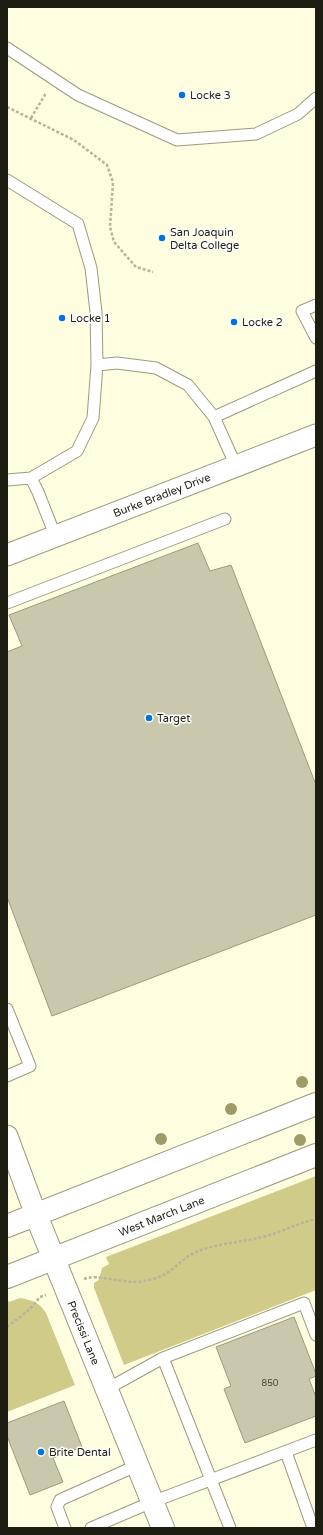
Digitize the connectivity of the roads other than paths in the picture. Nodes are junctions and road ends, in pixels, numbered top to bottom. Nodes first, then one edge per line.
1 (7, 48) edge
2 (316, 98) edge
3 (7, 180) edge
4 (316, 305) edge
5 (316, 338) edge
6 (97, 365) junction
7 (316, 371) edge
8 (214, 417) junction
9 (316, 435) edge
10 (236, 466) junction
11 (31, 478) junction
12 (7, 480) edge
13 (225, 519) dead end
14 (55, 535) junction
15 (7, 555) edge
16 (7, 603) edge
17 (7, 1009) edge
18 (7, 1076) edge
19 (316, 1104) edge
20 (7, 1136) edge
21 (316, 1155) edge
22 (36, 1214) junction
23 (7, 1226) edge
24 (54, 1259) junction
25 (7, 1277) edge
26 (316, 1335) edge
27 (163, 1358) junction
28 (107, 1389) junction
29 (316, 1440) edge
30 (286, 1452) junction
31 (138, 1465) junction
32 (212, 1480) junction
33 (152, 1502) junction
34 (65, 1528) edge
35 (91, 1528) edge
36 (163, 1528) edge
37 (230, 1528) edge
38 (313, 1528) edge

1 - 2 lane
3 - 6 lane
4 - 5 lane
6 - 8 lane
6 - 11 lane
7 - 8 lane
8 - 10 lane
9 - 10 street, Burke Bradley Drive
10 - 14 street, Burke Bradley Drive
11 - 12 lane
11 - 14 lane
13 - 16 lane
14 - 15 street, Burke Bradley Drive
17 - 18 lane
19 - 22 main road
20 - 22 street, Precissi Lane
21 - 24 main road, West March Lane
22 - 23 main road
22 - 24 main road, Precissi Lane
24 - 25 main road, West March Lane
24 - 28 main road, Precissi Lane
26 - 27 lane
27 - 28 lane
27 - 32 lane
28 - 31 main road, Precissi Lane
29 - 30 lane
30 - 32 lane
30 - 38 lane
31 - 33 main road, Precissi Lane
31 - 34 lane
32 - 33 lane
32 - 37 lane
33 - 35 lane
33 - 36 main road, Precissi Lane

